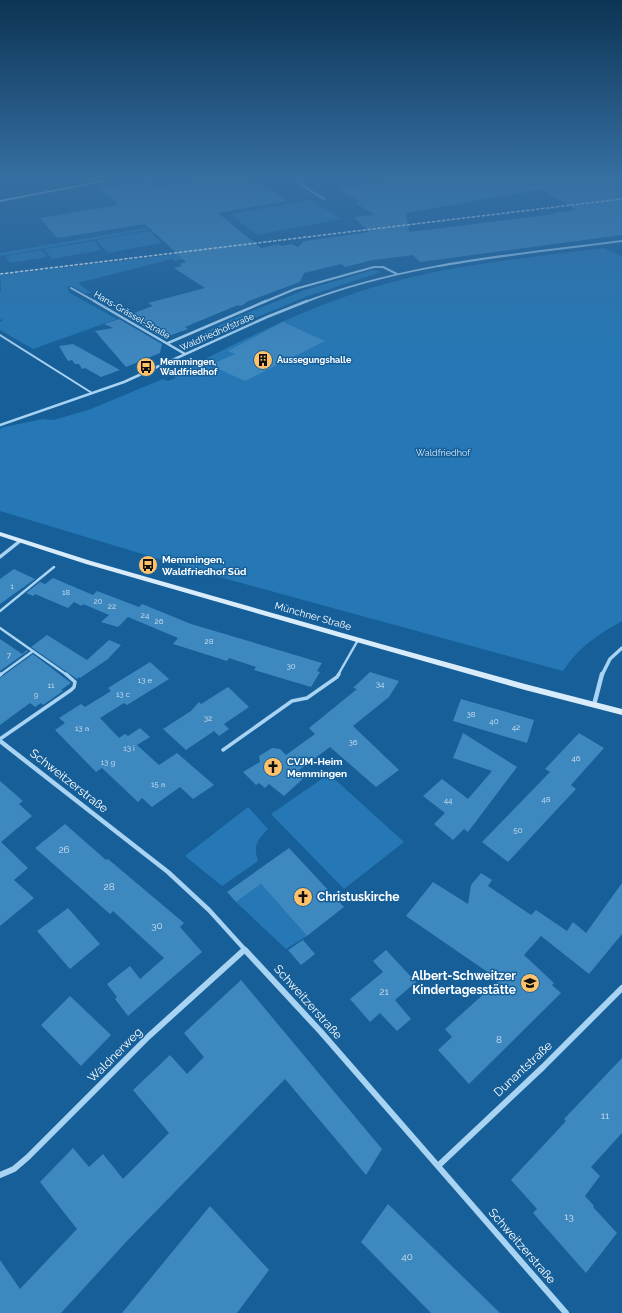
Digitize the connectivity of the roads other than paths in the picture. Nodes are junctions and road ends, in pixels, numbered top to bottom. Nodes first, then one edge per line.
1 (622, 241) edge
2 (397, 274) junction
3 (71, 288) dead end
4 (0, 335) edge
5 (168, 343) junction
6 (185, 354) junction
7 (92, 393) junction
8 (0, 425) edge
9 (0, 534) edge
10 (20, 541) junction
11 (0, 557) edge
12 (54, 567) dead end
13 (0, 611) edge
14 (0, 628) edge
15 (358, 640) junction
16 (622, 648) edge
17 (33, 651) junction
18 (0, 675) edge
19 (594, 705) junction
20 (622, 712) edge
21 (0, 740) edge
22 (223, 750) dead end
23 (245, 949) junction
24 (622, 988) edge
25 (438, 1166) junction
26 (0, 1175) edge
27 (566, 1313) edge

1 - 2 street, Waldfriedhofstraße
2 - 5 street, Waldfriedhofstraße
2 - 6 street, Waldfriedhofstraße
3 - 5 street, Hans-Grässel-Straße
4 - 7 lane
5 - 6 street, Hans-Grässel-Straße
6 - 7 street, Waldfriedhofstraße
7 - 8 street, Waldfriedhofstraße
9 - 10 street, Münchner Straße
10 - 11 street
10 - 15 street, Münchner Straße
12 - 13 lane
14 - 17 lane
15 - 19 street, Münchner Straße
15 - 22 lane
16 - 19 street
17 - 18 lane
17 - 21 lane
19 - 20 street, Münchner Straße
21 - 23 street, Schweitzerstraße
23 - 25 street, Schweitzerstraße
23 - 26 street, Waldnerweg
24 - 25 street, Dunantstraße
25 - 27 street, Schweitzerstraße

